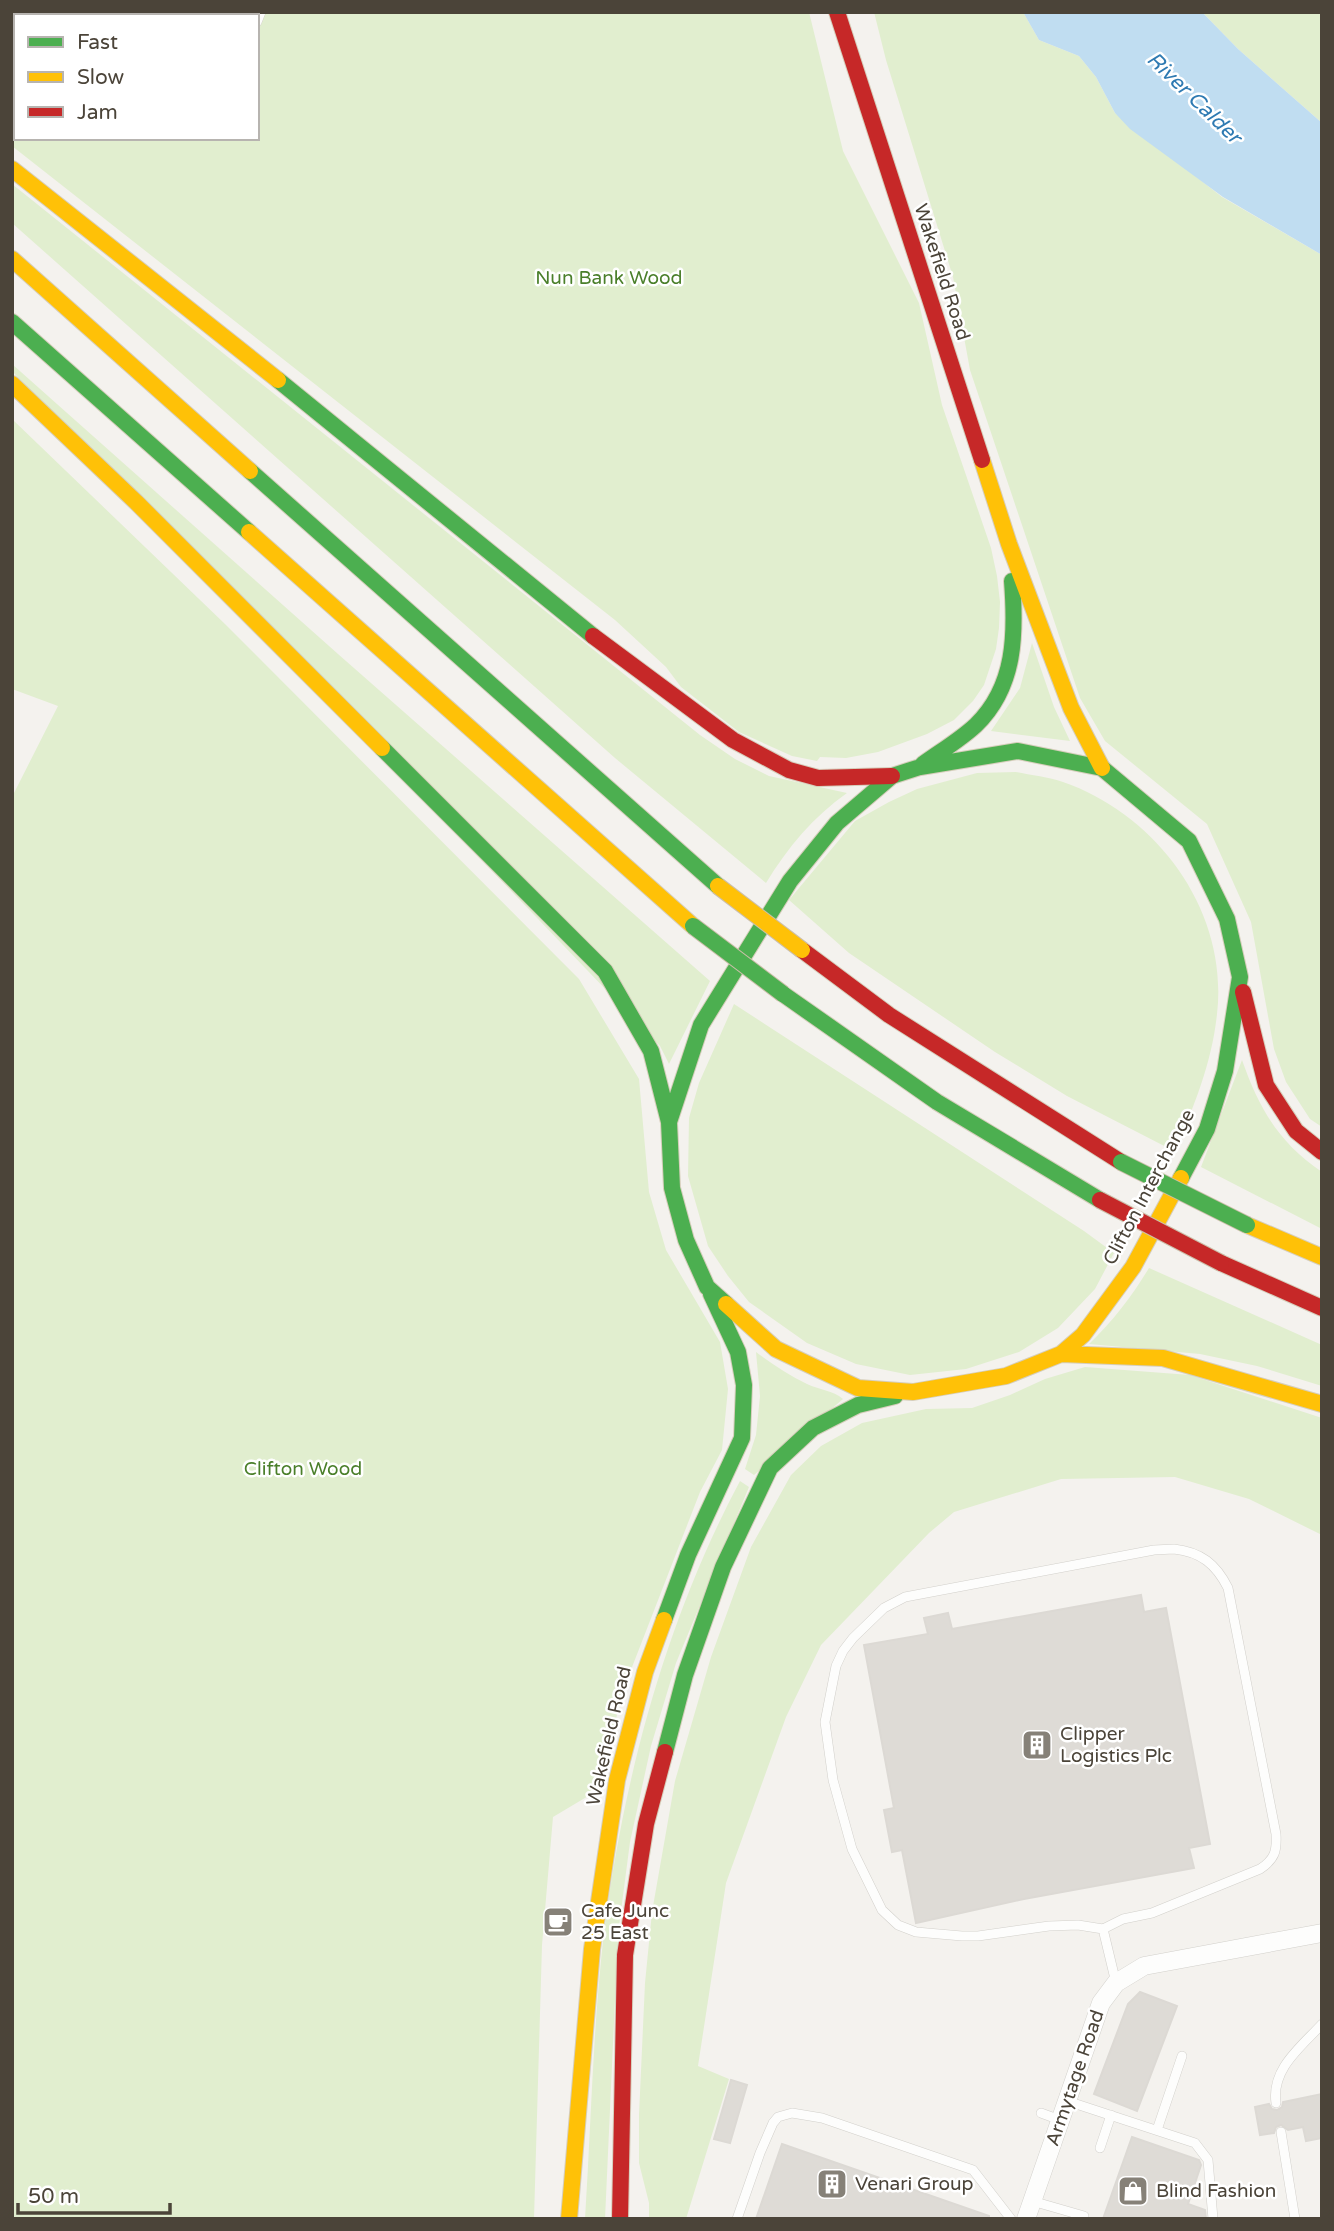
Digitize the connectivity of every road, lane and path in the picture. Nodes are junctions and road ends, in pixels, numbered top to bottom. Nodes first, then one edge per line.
1 (837, 12) edge
2 (12, 169) edge
3 (12, 259) edge
4 (12, 323) edge
5 (12, 384) edge
6 (1009, 544) junction
7 (920, 767) junction
8 (1102, 768) junction
9 (892, 776) junction
10 (1240, 977) junction
11 (669, 1122) junction
12 (1322, 1152) edge
13 (1322, 1257) edge
14 (707, 1287) junction
15 (1322, 1307) edge
16 (1061, 1354) junction
17 (914, 1392) junction
18 (1322, 1404) edge
19 (1103, 1929) junction
20 (1322, 1933) edge
21 (1116, 1983) junction
22 (1322, 2024) edge
23 (1182, 2056) dead end
24 (1067, 2101) junction
25 (1276, 2103) dead end
26 (1041, 2113) dead end
27 (1111, 2115) junction
28 (1060, 2120) junction
29 (1157, 2130) junction
30 (1280, 2132) dead end
31 (1100, 2148) dead end
32 (1032, 2201) junction
33 (1085, 2214) edge
34 (569, 2219) edge
35 (620, 2219) edge
36 (737, 2219) edge
37 (1011, 2219) edge
38 (1026, 2219) edge
39 (1213, 2219) edge
40 (1295, 2219) edge

1 - 6 main road, Wakefield Road
2 - 9 main road
3 - 13 main road, bridge
4 - 15 main road, bridge
5 - 11 main road
6 - 7 main road, Wakefield Road
6 - 8 main road, Wakefield Road
7 - 8 main road, Clifton Interchange
7 - 9 main road, Clifton Interchange
8 - 10 main road, Clifton Interchange
9 - 11 main road, Clifton Interchange
10 - 12 main road
10 - 16 main road, Clifton Interchange
11 - 14 main road, Clifton Interchange
14 - 17 main road, Clifton Interchange
14 - 34 main road, Wakefield Road
16 - 17 main road, Clifton Interchange
16 - 18 main road
17 - 35 main road
19 - 19 lane
19 - 21 lane
20 - 21 street, Armytage Road
21 - 24 street, Armytage Road
22 - 25 lane
23 - 29 lane
24 - 27 lane
24 - 28 street, Armytage Road
26 - 28 lane
27 - 29 lane
27 - 31 lane
28 - 32 street, Armytage Road
29 - 39 lane
30 - 40 lane
32 - 33 lane
32 - 38 street, Armytage Road
36 - 37 lane

